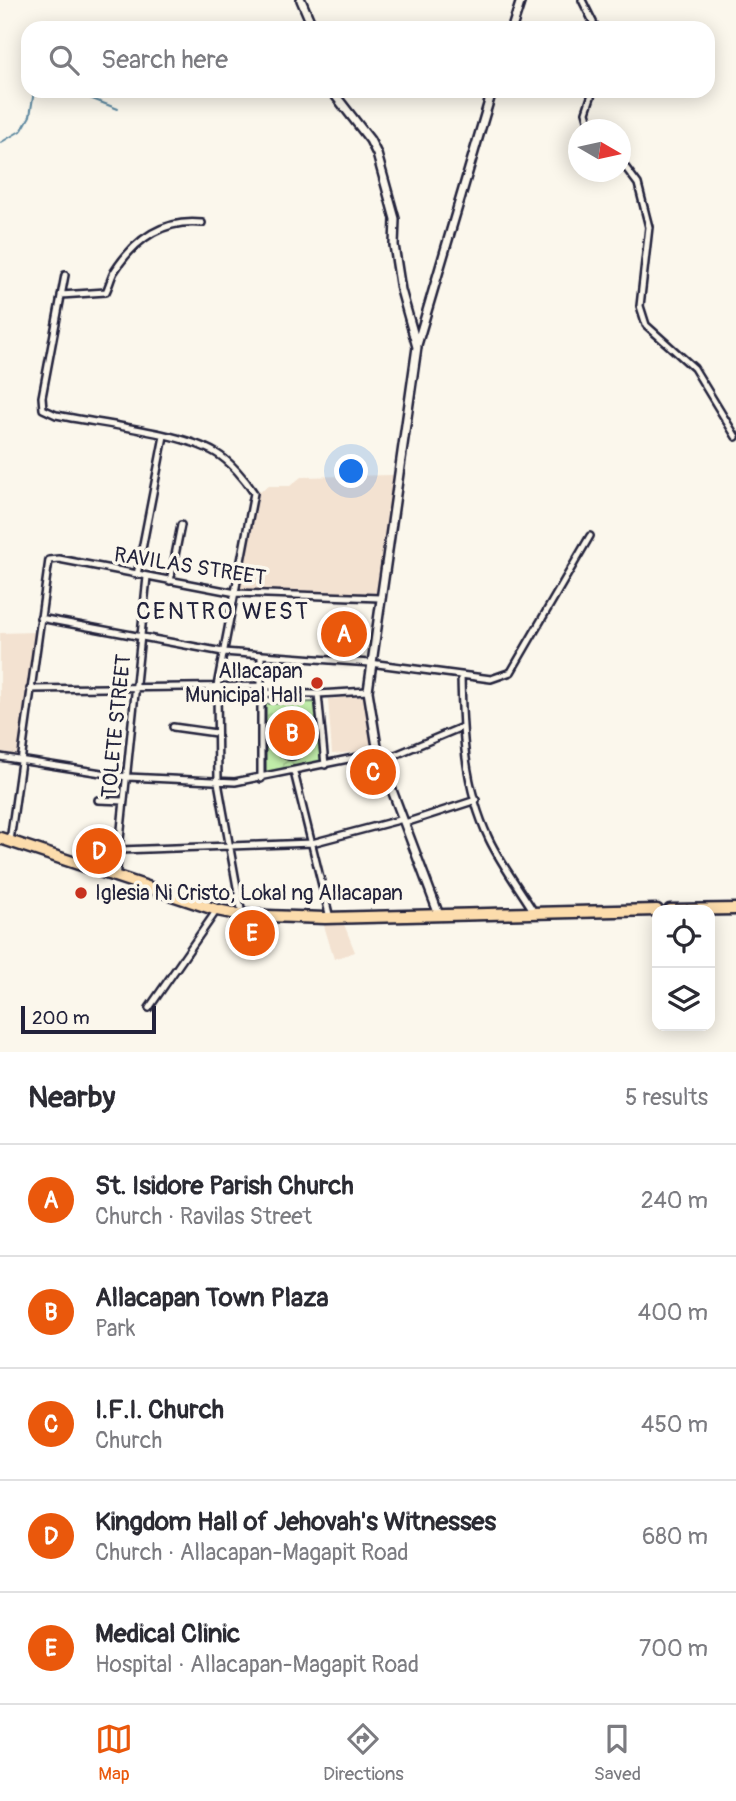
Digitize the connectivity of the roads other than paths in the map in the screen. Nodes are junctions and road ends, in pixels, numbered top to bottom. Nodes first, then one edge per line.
1 (301, 0) edge
2 (521, 0) edge
3 (582, 0) edge
4 (310, 21) edge
5 (514, 21) edge
6 (592, 21) edge
7 (337, 98) edge
8 (490, 98) edge
9 (591, 98) edge
10 (588, 119) edge
11 (631, 174) edge
12 (202, 223) dead end
13 (65, 275) dead end
14 (61, 295) junction
15 (416, 347) junction
16 (164, 436) junction
17 (736, 437) edge
18 (181, 525) dead end
19 (590, 536) dead end
20 (137, 575) junction
21 (148, 577) junction
22 (170, 581) junction
23 (236, 593) junction
24 (380, 598) junction
25 (40, 618) junction
26 (142, 638) junction
27 (223, 652) junction
28 (261, 655) junction
29 (370, 663) junction
30 (461, 675) junction
31 (217, 687) junction
32 (135, 688) junction
33 (30, 689) junction
34 (261, 689) junction
35 (368, 691) junction
36 (318, 694) junction
37 (173, 727) dead end
38 (462, 727) junction
39 (216, 733) junction
40 (295, 735) joint
41 (0, 757) edge
42 (379, 757) junction
43 (20, 761) junction
44 (325, 765) junction
45 (294, 772) junction
46 (127, 777) junction
47 (261, 779) junction
48 (218, 782) junction
49 (98, 800) dead end
50 (476, 800) junction
51 (124, 801) junction
52 (404, 821) junction
53 (5, 839) edge
54 (312, 844) junction
55 (229, 845) junction
56 (120, 850) junction
57 (116, 878) junction
58 (715, 909) edge
59 (736, 909) edge
60 (217, 910) junction
61 (652, 911) edge
62 (534, 912) junction
63 (242, 915) junction
64 (439, 915) junction
65 (330, 918) junction
66 (149, 1008) dead end

1 - 4 main road
2 - 5 main road
3 - 6 street
7 - 15 main road
8 - 15 main road
9 - 10 street
11 - 17 street
12 - 14 street
13 - 14 street
14 - 16 street
15 - 24 main road
16 - 20 street
16 - 23 street
18 - 22 street
19 - 30 street
20 - 21 street, RAVILAS STREET
20 - 25 street, RAVILAS STREET
21 - 22 street, RAVILAS STREET
21 - 26 street, TOLETE STREET
22 - 23 street, RAVILAS STREET
23 - 24 street, RAVILAS STREET
23 - 27 street
24 - 29 main road
25 - 26 street
25 - 33 street
26 - 27 street
26 - 32 street, TOLETE STREET
27 - 28 street
27 - 31 street
28 - 29 street
28 - 34 street
29 - 30 street
29 - 35 main road
30 - 38 street
31 - 32 street
31 - 34 street
31 - 39 street
32 - 33 street
32 - 46 street, TOLETE STREET
33 - 43 street
34 - 36 street
34 - 47 street
35 - 36 street
35 - 42 main road
36 - 44 street
37 - 39 street
38 - 42 street
38 - 50 street
39 - 48 street
40 - 40 street
41 - 43 street
42 - 44 street
42 - 52 main road
43 - 46 street
43 - 53 street
44 - 45 street
45 - 47 street
45 - 54 street
46 - 48 street
46 - 51 street, TOLETE STREET
47 - 48 street
48 - 55 street
49 - 51 street
50 - 52 street
50 - 62 street
51 - 56 street, TOLETE STREET
52 - 54 street
52 - 64 main road
53 - 57 highway
54 - 55 street
54 - 65 street
55 - 56 street
55 - 63 street
56 - 57 street, TOLETE STREET
57 - 60 highway
58 - 59 highway
60 - 63 highway
60 - 66 street
61 - 62 highway
62 - 64 highway
63 - 65 highway
64 - 65 highway

